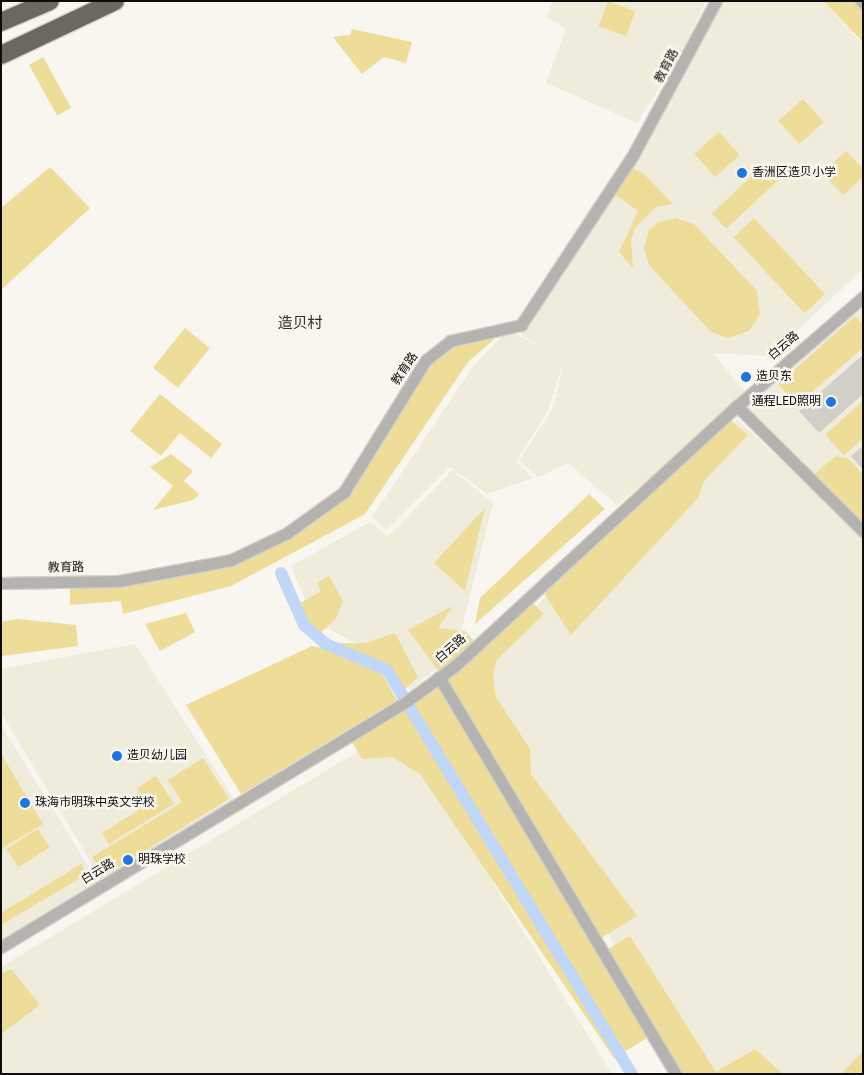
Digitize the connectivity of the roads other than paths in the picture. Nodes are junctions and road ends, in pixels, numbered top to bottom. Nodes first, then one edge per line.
1 (50, 1) edge
2 (114, 1) edge
3 (716, 1) edge
4 (1, 22) edge
5 (1, 55) edge
6 (863, 296) edge
7 (737, 406) junction
8 (863, 531) edge
9 (1, 583) edge
10 (439, 677) junction
11 (1, 947) edge
12 (676, 1074) edge

1 - 4 highway, bridge
2 - 5 highway
3 - 9 street, 教育路
6 - 7 street, 白云路
7 - 8 street
7 - 10 street, 白云路
10 - 11 street, 白云路
10 - 12 street

